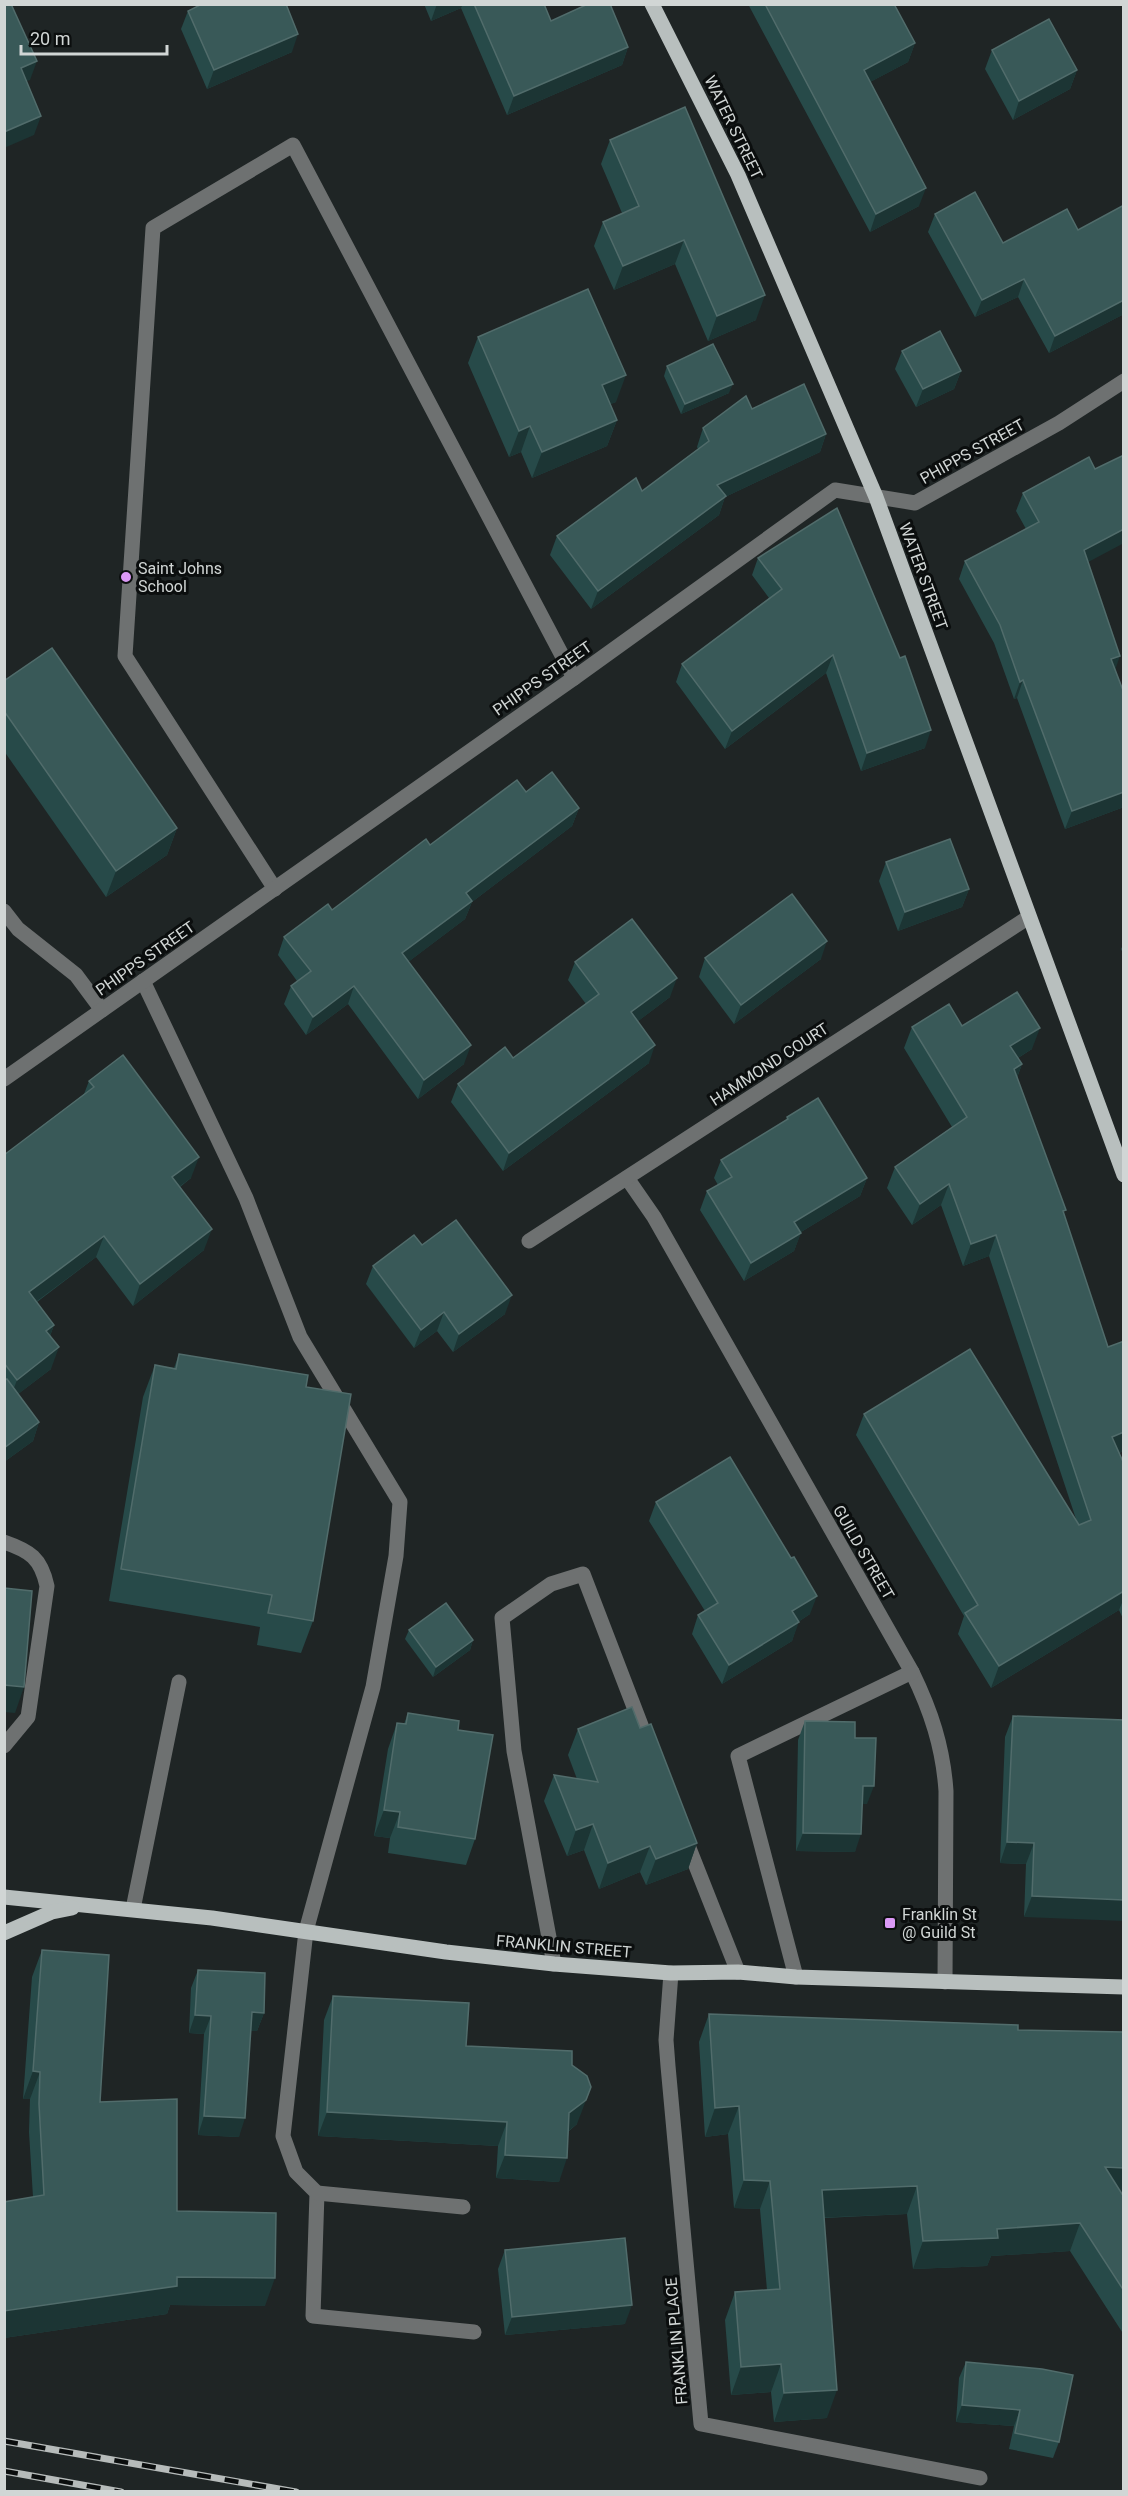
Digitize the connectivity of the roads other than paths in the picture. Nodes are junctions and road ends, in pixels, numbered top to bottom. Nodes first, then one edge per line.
1 (652, 4) edge
2 (1124, 381) edge
3 (876, 497) junction
4 (574, 678) junction
5 (275, 889) junction
6 (4, 911) edge
7 (1029, 917) junction
8 (143, 981) junction
9 (102, 1010) junction
10 (4, 1079) edge
11 (1124, 1175) edge
12 (627, 1178) junction
13 (530, 1241) dead end
14 (4, 1542) edge
15 (912, 1672) junction
16 (178, 1682) dead end
17 (4, 1746) edge
18 (655, 1760) edge
19 (680, 1826) edge
20 (4, 1897) edge
21 (88, 1904) junction
22 (133, 1909) junction
23 (306, 1931) junction
24 (4, 1933) edge
25 (554, 1964) junction
26 (738, 1972) junction
27 (671, 1973) junction
28 (796, 1977) junction
29 (945, 1982) junction
30 (1124, 1987) edge
31 (317, 2193) junction
32 (463, 2207) dead end
33 (474, 2332) dead end
34 (980, 2478) dead end

1 - 3 main road, WATER STREET
2 - 3 street, PHIPPS STREET
3 - 4 street, PHIPPS STREET
3 - 7 main road, WATER STREET
4 - 5 street, PHIPPS STREET
4 - 5 street
5 - 8 street, PHIPPS STREET
6 - 9 street
7 - 11 main road, WATER STREET
7 - 12 street, HAMMOND COURT
8 - 9 street, PHIPPS STREET
8 - 23 street
9 - 10 street, PHIPPS STREET
12 - 13 street, HAMMOND COURT
12 - 15 street, GUILD STREET
14 - 17 street
15 - 28 street
15 - 29 street, GUILD STREET
16 - 22 street
18 - 25 street
19 - 26 street
20 - 21 main road, FRANKLIN STREET
21 - 22 main road, FRANKLIN STREET
21 - 24 main road
22 - 23 main road, FRANKLIN STREET
23 - 25 main road, FRANKLIN STREET
23 - 31 street
25 - 27 main road, FRANKLIN STREET
26 - 27 main road, FRANKLIN STREET
26 - 28 main road, FRANKLIN STREET
27 - 34 street, FRANKLIN PLACE
28 - 29 main road, FRANKLIN STREET
29 - 30 main road, FRANKLIN STREET
31 - 32 street
31 - 33 street

